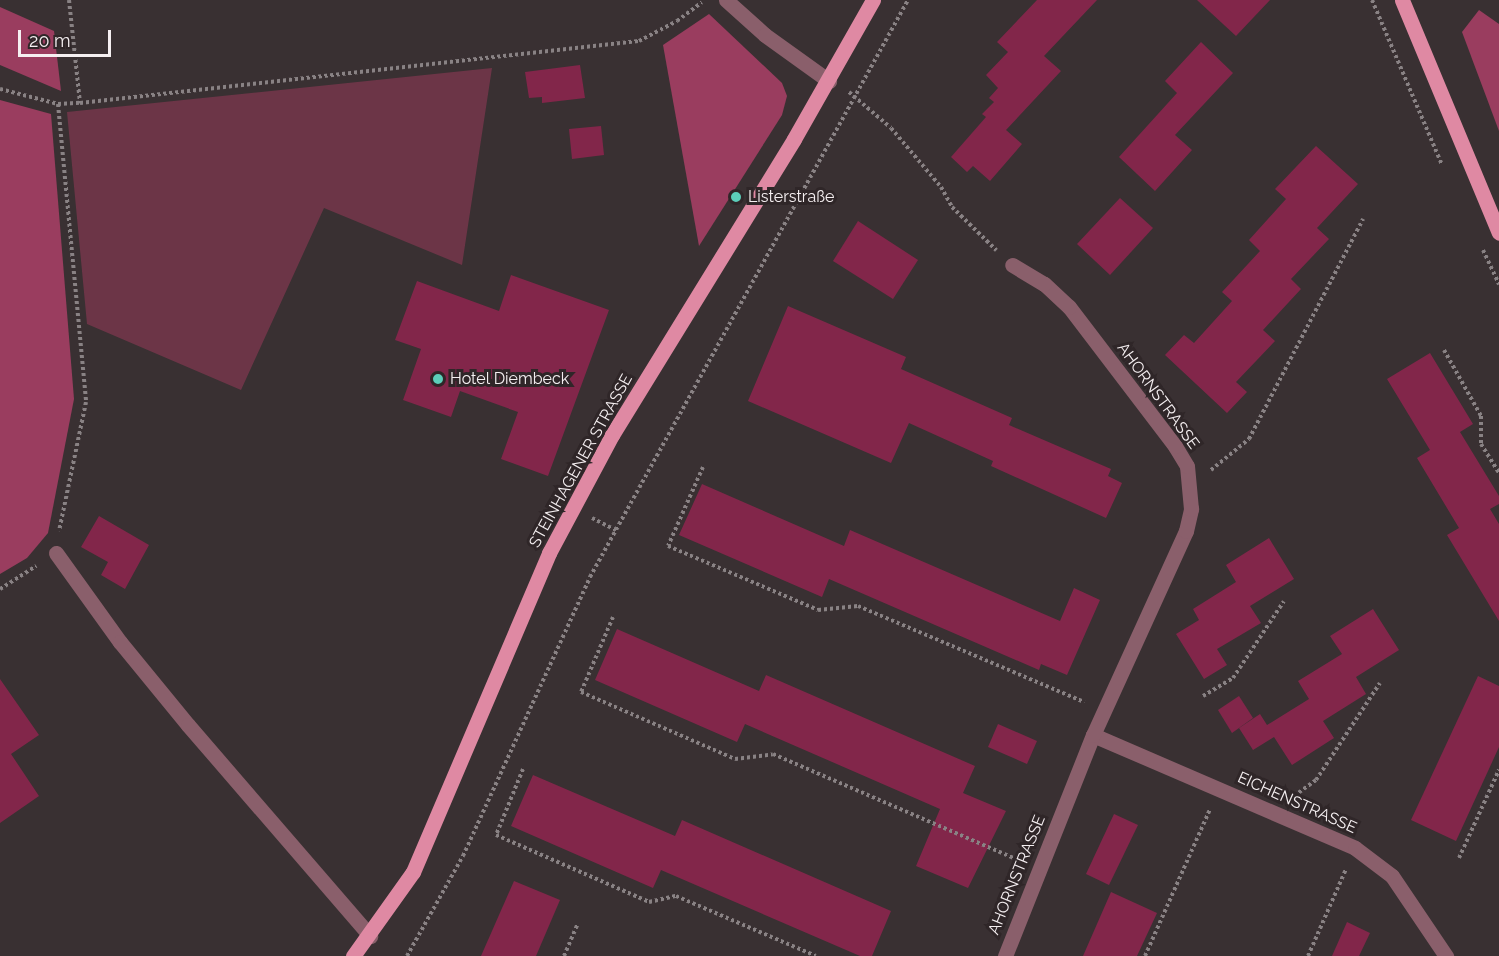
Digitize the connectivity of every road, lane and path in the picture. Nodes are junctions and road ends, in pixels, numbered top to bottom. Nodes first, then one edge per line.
1 (69, 0) edge
2 (704, 0) edge
3 (726, 0) edge
4 (873, 0) edge
5 (908, 0) edge
6 (1402, 0) edge
7 (829, 81) junction
8 (0, 89) edge
9 (857, 97) junction
10 (80, 103) junction
11 (58, 104) junction
12 (1362, 219) dead end
13 (1499, 233) edge
14 (1012, 265) joint
15 (1444, 350) dead end
16 (703, 467) dead end
17 (1499, 473) edge
18 (1190, 487) junction
19 (56, 553) junction
20 (0, 589) edge
21 (1284, 601) dead end
22 (613, 617) dead end
23 (1380, 683) dead end
24 (1203, 696) dead end
25 (1104, 710) junction
26 (1093, 735) junction
27 (523, 769) dead end
28 (1499, 770) edge
29 (1218, 789) junction
30 (1271, 812) junction
31 (1355, 848) junction
32 (1459, 858) dead end
33 (1039, 868) junction
34 (577, 925) dead end
35 (370, 936) junction
36 (353, 956) edge
37 (407, 956) edge
38 (564, 956) edge
39 (816, 956) edge
40 (1005, 956) edge
41 (1144, 956) edge
42 (1308, 956) edge
43 (1446, 956) edge

1 - 10 path
2 - 10 path
3 - 7 street
4 - 7 main road, STEINHAGENER STRASSE
5 - 9 path
6 - 13 main road
7 - 9 path
7 - 35 main road, STEINHAGENER STRASSE
8 - 11 path
9 - 14 path
9 - 37 path
10 - 11 path
11 - 19 path
12 - 18 path
14 - 18 street, AHORNSTRASSE
15 - 17 path
16 - 25 path
18 - 25 street, AHORNSTRASSE
19 - 20 path
19 - 35 street
21 - 24 path
22 - 33 path
23 - 30 path
25 - 26 street, AHORNSTRASSE
26 - 29 street, EICHENSTRASSE
26 - 33 street, AHORNSTRASSE
27 - 39 path
28 - 32 path
29 - 30 street, EICHENSTRASSE
29 - 41 path
30 - 31 street, EICHENSTRASSE
31 - 42 path
31 - 43 street, EICHENSTRASSE
33 - 40 street, AHORNSTRASSE
34 - 38 path
35 - 36 main road, STEINHAGENER STRASSE

